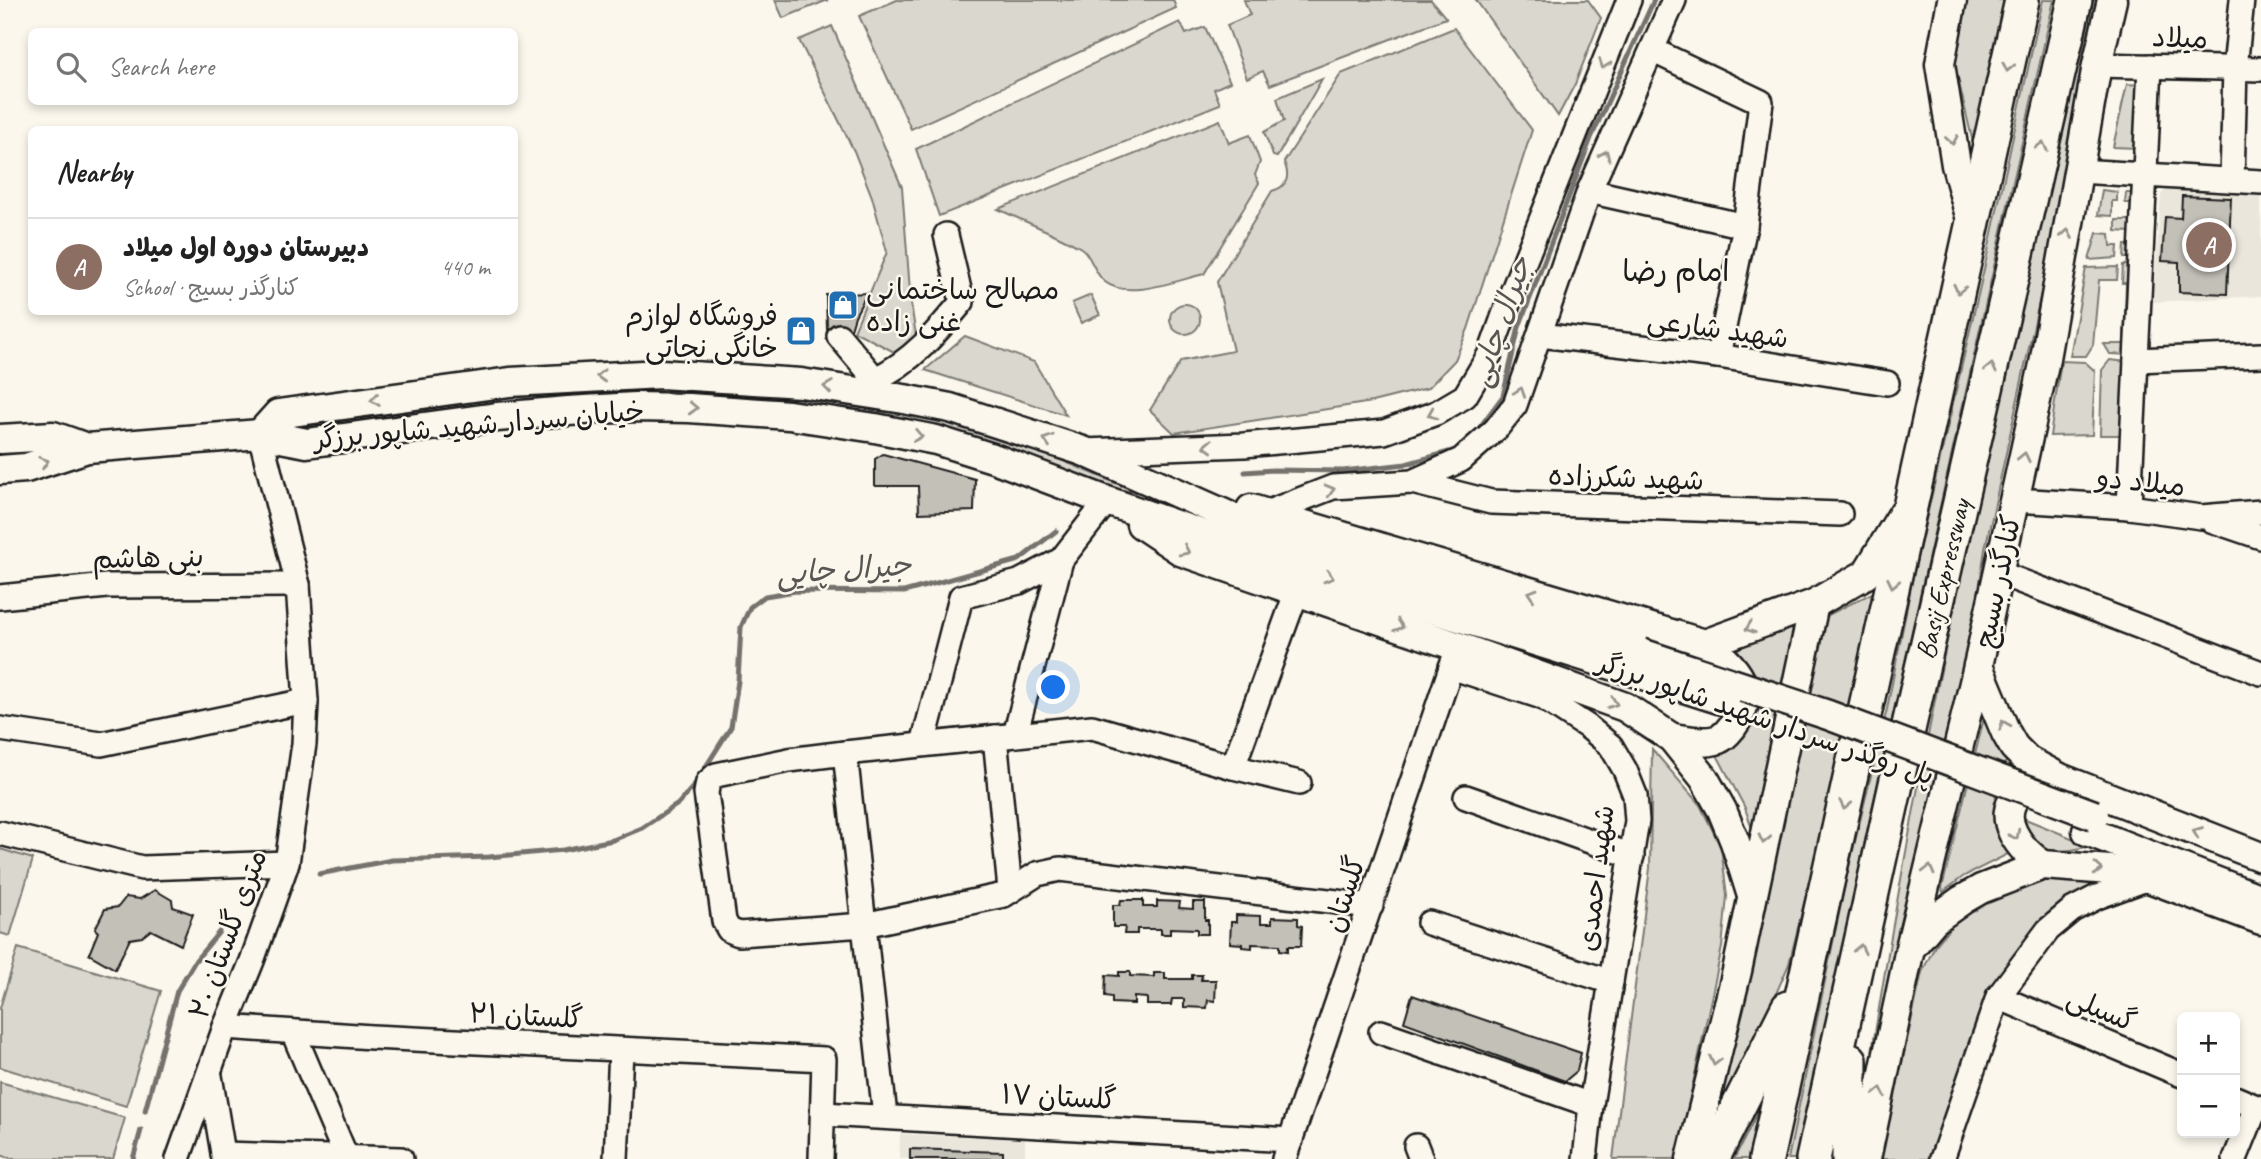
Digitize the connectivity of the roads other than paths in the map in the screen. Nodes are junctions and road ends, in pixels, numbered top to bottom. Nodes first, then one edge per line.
1 (1629, 0) edge
2 (1674, 0) edge
3 (1952, 0) edge
4 (2022, 0) edge
5 (2075, 0) edge
6 (2112, 0) edge
7 (2242, 0) edge
8 (1652, 50) junction
9 (2097, 65) junction
10 (2150, 66) junction
11 (2235, 68) junction
12 (2261, 69) edge
13 (2078, 171) junction
14 (2145, 174) junction
15 (2232, 180) junction
16 (2261, 182) edge
17 (1589, 191) junction
18 (1745, 226) junction
19 (1973, 228) junction
20 (946, 235) dead end
21 (1540, 335) junction
22 (839, 336) dead end
23 (2261, 355) edge
24 (1718, 356) junction
25 (2136, 360) junction
26 (1887, 383) dead end
27 (875, 386) junction
28 (260, 434) junction
29 (0, 439) edge
30 (87, 448) junction
31 (1083, 451) junction
32 (0, 470) edge
33 (1412, 482) junction
34 (1157, 483) junction
35 (2015, 500) junction
36 (1107, 501) junction
37 (1911, 502) junction
38 (2129, 507) junction
39 (2261, 512) edge
40 (1266, 513) junction
41 (1840, 514) dead end
42 (2201, 517) junction
43 (2261, 537) edge
44 (1274, 548) junction
45 (1061, 560) junction
46 (1999, 573) junction
47 (298, 586) junction
48 (1297, 592) junction
49 (0, 597) edge
50 (1814, 604) junction
51 (1705, 644) junction
52 (1455, 657) junction
53 (1978, 666) junction
54 (2261, 673) edge
55 (306, 701) junction
56 (0, 729) edge
57 (1005, 736) junction
58 (1672, 737) junction
59 (923, 744) junction
60 (845, 753) junction
61 (1233, 767) junction
62 (2060, 778) junction
63 (1298, 783) dead end
64 (1466, 797) dead end
65 (2090, 823) junction
66 (0, 833) edge
67 (1632, 856) junction
68 (2261, 856) edge
69 (287, 863) junction
70 (2043, 865) junction
71 (2149, 878) junction
72 (2261, 878) edge
73 (1010, 891) junction
74 (1752, 896) junction
75 (2261, 899) edge
76 (1371, 906) junction
77 (2261, 920) edge
78 (1429, 923) dead end
79 (864, 925) junction
80 (1910, 948) junction
81 (1808, 968) junction
82 (1611, 982) junction
83 (1851, 992) junction
84 (1998, 997) junction
85 (225, 1027) junction
86 (293, 1032) junction
87 (1381, 1032) dead end
88 (621, 1050) junction
89 (209, 1072) junction
90 (2177, 1073) edge
91 (2251, 1104) edge
92 (1591, 1105) junction
93 (823, 1114) junction
94 (885, 1116) junction
95 (1288, 1150) edge
96 (223, 1157) edge
97 (1949, 1157) edge
98 (347, 1158) edge
99 (178, 1159) edge
100 (401, 1159) edge
101 (616, 1159) edge
102 (821, 1159) edge
103 (1586, 1159) edge
104 (1691, 1159) edge
105 (1712, 1159) edge
106 (1766, 1159) edge
107 (1813, 1159) edge
108 (1849, 1159) edge
109 (1866, 1159) edge
110 (2235, 1159) edge

1 -> 31 street
2 - 8 street
3 -> 19 main road
4 -> 19 highway, Basij Expressway
83 -> 5 highway, Basij Expressway
6 - 9 main road, کنارگذر بسیج
7 - 11 street
17 -> 8 street
8 - 18 street
9 - 10 street, میلاد
9 - 13 main road, کنارگذر بسیج
10 - 11 street, میلاد
10 - 14 street
11 - 12 street, میلاد
11 - 15 street
13 - 14 street
35 -> 13 main road, کنارگذر بسیج
14 - 15 street
14 - 25 street
15 - 16 street
17 - 18 street
17 - 21 street
18 - 24 street
19 -> 37 highway, Basij Expressway
20 - 27 street
21 - 24 street, شهید شارعی
33 -> 21 street
22 - 27 street
23 - 25 street
24 - 26 street, شهید شارعی
25 - 38 street
27 -> 28 main road, خیابان سردار شهید شاپور برزگر
31 -> 27 main road, خیابان سردار شهید شاپور برزگر
28 - 30 main road, خیابان سردار شهید شاپور برزگر
28 -> 36 main road, خیابان سردار شهید شاپور برزگر
28 - 47 street, ۲۰ متری گلستان
29 - 30 main road, خیابان سردار شهید شاپور برزگر
32 -> 30 main road, خیابان سردار شهید شاپور برزگر
31 - 34 main road, خیابان سردار شهید شاپور برزگر
40 -> 33 street
33 - 41 street, شهید شکرزاده
34 - 40 main road
34 - 44 main road
35 - 38 street, میلاد دو
35 - 46 main road, کنارگذر بسیج
36 - 44 main road
36 - 45 street
36 -> 48 main road
37 - 50 main road
37 -> 81 highway, Basij Expressway
38 - 42 street, میلاد دو
39 - 42 street, میلاد دو
51 -> 40 main road
42 - 43 street
44 - 65 main road, پل روگذر سردار شهید شاپور برزگر, bridge
45 - 57 street
45 - 59 street
46 - 53 main road, کنارگذر بسیج
46 - 54 street
47 - 49 street, بنی هاشم
47 - 55 street, ۲۰ متری گلستان
48 -> 52 main road
48 - 61 street
50 -> 51 main road
50 -> 74 main road
51 - 58 main road
52 -> 58 main road
52 - 67 street, شهید احمدی
52 - 76 street, گلستان
62 -> 53 main road
80 -> 53 main road, کنارگذر بسیج
55 - 56 street
55 - 69 street, ۲۰ متری گلستان
57 - 59 street
57 - 61 street
57 - 73 street
58 - 74 main road
59 - 60 street
60 - 79 street
60 - 79 street
61 - 63 street
68 -> 62 main road
62 -> 70 main road
64 - 67 street
65 - 72 main road, پل روگذر سردار شهید شاپور برزگر
65 - 75 main road, پل روگذر سردار شهید شاپور برزگر
66 - 69 street
67 - 82 street, شهید احمدی
69 - 85 street, ۲۰ متری گلستان
70 -> 71 main road
70 - 80 main road
71 - 77 main road
71 - 84 street
73 - 76 street
73 - 79 street
74 -> 104 main road
76 - 95 street, گلستان
78 - 82 street
79 - 94 street
109 -> 80 main road, کنارگذر بسیج
81 - 105 highway
81 - 106 highway, Basij Expressway
82 - 92 street, شهید احمدی
83 - 107 highway, Basij Expressway
83 - 108 highway
84 - 90 street, گسیلی
84 - 97 street
85 - 86 street, گلستان ۲۱
85 - 89 street, ۲۰ متری گلستان
86 - 88 street, گلستان ۲۱
86 - 98 street
87 - 92 street
88 - 93 street, گلستان ۲۱
88 - 101 street
89 - 96 street
89 - 99 street, ۲۰ متری گلستان
91 - 110 street
92 - 103 street, شهید احمدی
93 - 94 street, گلستان ۱۷
93 - 102 street
94 - 95 street, گلستان ۱۷
96 - 98 street
98 - 100 street

